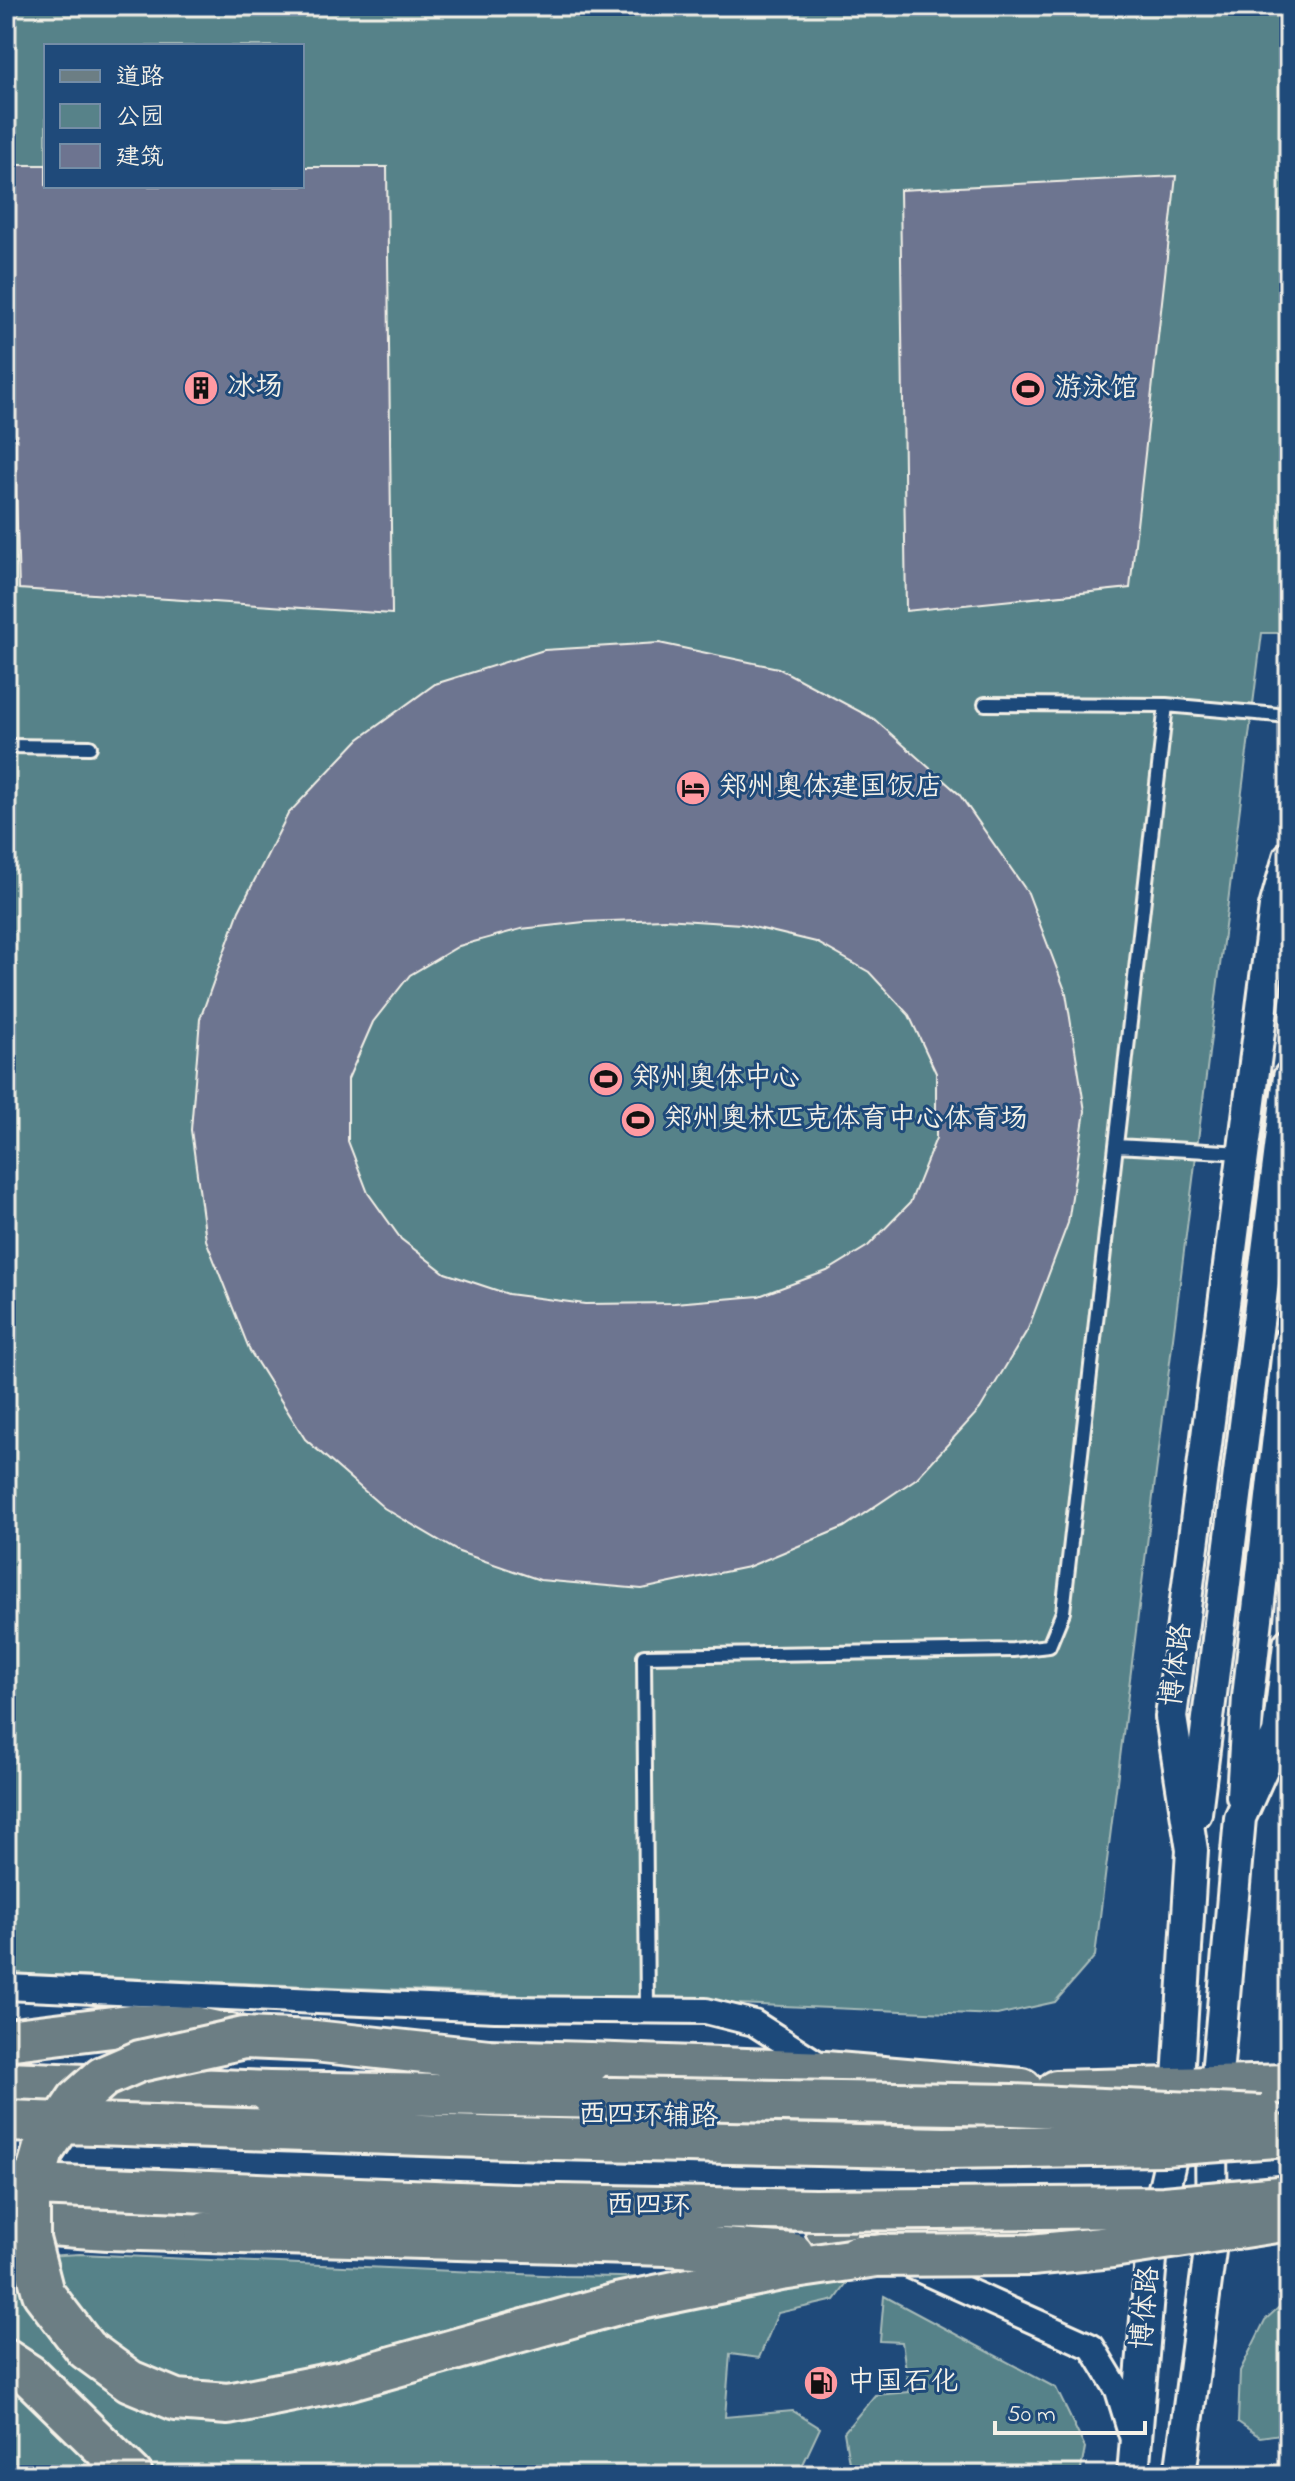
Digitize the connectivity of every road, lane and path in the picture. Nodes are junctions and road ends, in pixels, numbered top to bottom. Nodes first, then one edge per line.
1 (985, 704) dead end
2 (1166, 705) junction
3 (1289, 716) edge
4 (6, 746) edge
5 (90, 747) dead end
6 (1289, 857) edge
7 (1289, 1077) edge
8 (1116, 1146) junction
9 (1243, 1153) junction
10 (1289, 1341) edge
11 (1289, 1644) edge
12 (1240, 1818) junction
13 (1192, 1850) junction
14 (6, 1987) edge
15 (647, 2011) junction
16 (244, 2038) junction
17 (6, 2040) edge
18 (832, 2072) junction
19 (6, 2082) edge
20 (1289, 2084) edge
21 (1216, 2086) junction
22 (1178, 2087) junction
23 (1042, 2091) junction
24 (6, 2104) edge
25 (1289, 2117) edge
26 (6, 2121) edge
27 (1289, 2136) edge
28 (1192, 2143) junction
29 (6, 2184) edge
30 (1289, 2196) edge
31 (6, 2209) edge
32 (1289, 2220) edge
33 (6, 2222) edge
34 (825, 2229) junction
35 (1289, 2234) edge
36 (1153, 2235) junction
37 (1212, 2236) junction
38 (883, 2255) junction
39 (6, 2360) edge
40 (1136, 2468) edge
41 (132, 2475) edge
42 (1180, 2475) edge

1 - 2 lane
2 - 3 lane
2 - 8 lane
4 - 5 lane
6 - 9 street, 博体路
7 - 13 street
8 - 9 lane
8 - 15 lane
9 - 13 street, 博体路
10 - 12 street
11 - 12 street, 博体路
12 - 21 street, 博体路
13 - 22 street, 博体路
14 - 15 street
15 - 18 street
16 - 17 highway
16 - 18 highway, bridge
16 - 38 highway, bridge
18 - 23 highway
19 - 25 highway, bridge
20 - 21 main road, 西四环辅路
21 - 22 main road, 西四环辅路
21 - 28 street, 博体路
22 - 23 main road, 西四环辅路
22 - 28 street, 博体路
23 - 24 main road, 西四环辅路
26 - 28 highway, bridge
27 - 28 highway, bridge
28 - 36 street, 博体路
28 - 37 street, 博体路
29 - 30 highway, 西四环, bridge
31 - 34 main road
32 - 38 highway, bridge
33 - 38 highway, bridge
34 - 36 main road
34 - 40 street
35 - 37 main road
36 - 37 main road
36 - 40 street, 博体路
37 - 42 street, 博体路
39 - 41 highway

